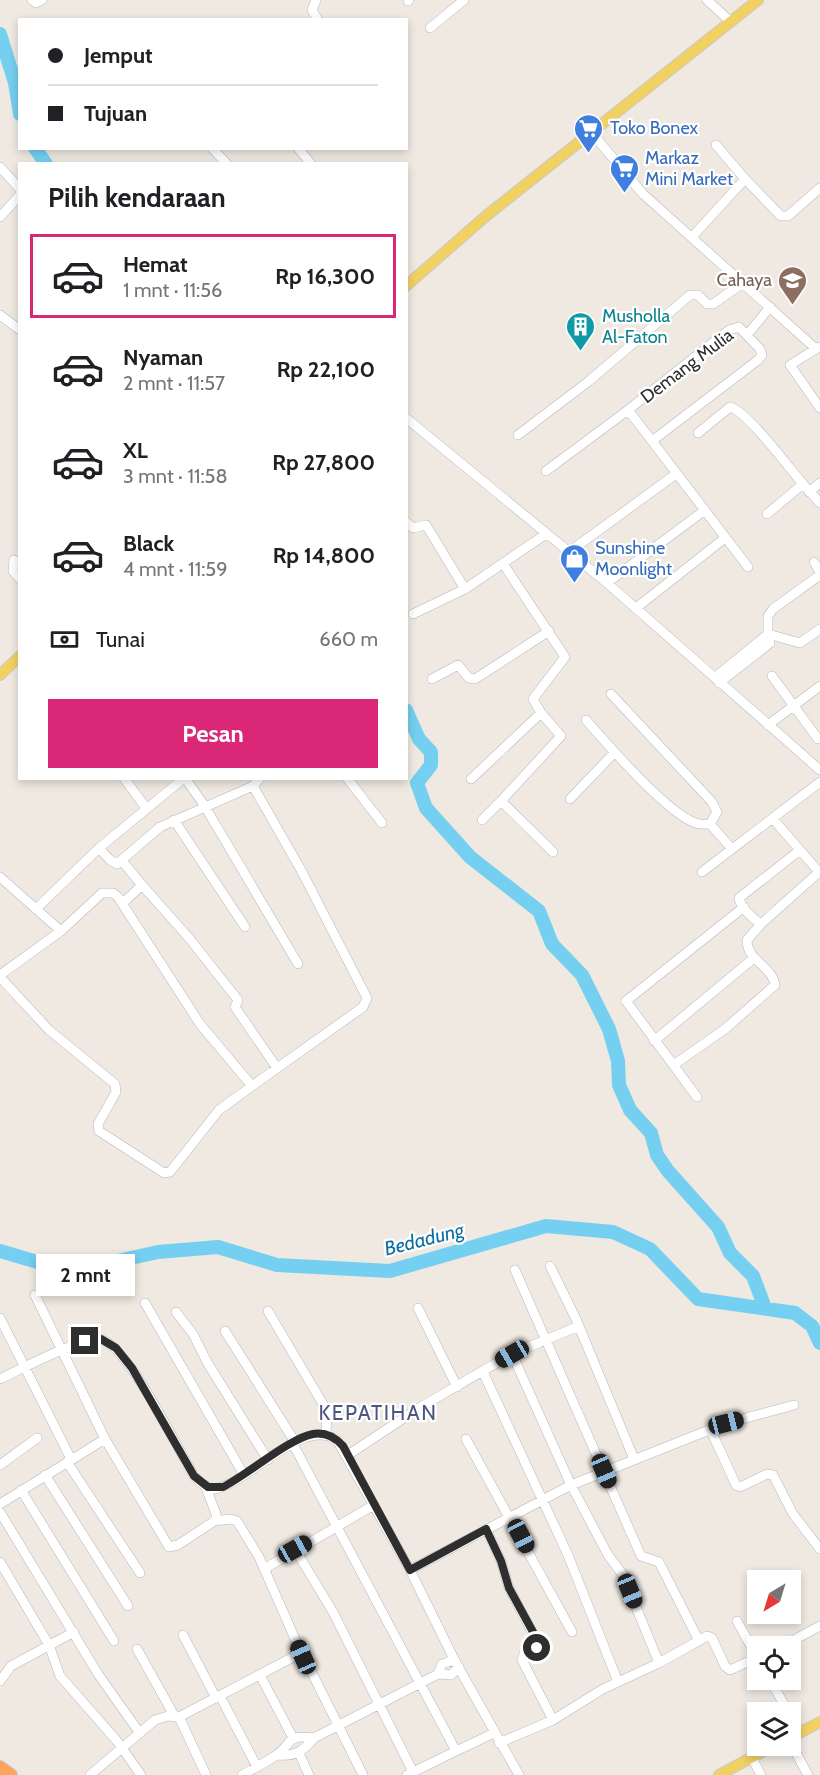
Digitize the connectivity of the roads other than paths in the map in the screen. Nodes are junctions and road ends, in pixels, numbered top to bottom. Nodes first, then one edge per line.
1 (32, 0) edge
2 (42, 0) edge
3 (316, 0) edge
4 (464, 0) edge
5 (707, 0) edge
6 (758, 0) edge
7 (317, 18) edge
8 (731, 22) junction
9 (430, 28) dead end
10 (592, 133) junction
11 (716, 145) dead end
12 (214, 150) edge
13 (300, 150) edge
14 (224, 162) edge
15 (309, 162) edge
16 (0, 167) edge
17 (745, 179) junction
18 (18, 187) edge
19 (820, 188) edge
20 (18, 197) edge
21 (0, 217) edge
22 (692, 237) junction
23 (743, 283) junction
24 (408, 284) edge
25 (770, 307) junction
26 (0, 315) edge
27 (16, 328) edge
28 (748, 334) junction
29 (818, 348) edge
30 (820, 408) edge
31 (628, 410) junction
32 (408, 420) edge
33 (698, 433) dead end
34 (518, 435) dead end
35 (652, 441) junction
36 (546, 471) dead end
37 (676, 474) junction
38 (820, 483) edge
39 (806, 488) junction
40 (820, 503) edge
41 (705, 510) junction
42 (767, 514) dead end
43 (408, 524) edge
44 (546, 534) junction
45 (725, 538) junction
46 (568, 552) junction
47 (14, 560) dead end
48 (814, 562) dead end
49 (504, 565) junction
50 (748, 567) dead end
51 (820, 573) edge
52 (18, 576) edge
53 (607, 583) junction
54 (465, 589) junction
55 (636, 608) junction
56 (413, 614) dead end
57 (820, 629) edge
58 (549, 631) junction
59 (769, 638) junction
60 (18, 658) edge
61 (0, 675) edge
62 (772, 676) dead end
63 (719, 678) junction
64 (432, 679) dead end
65 (820, 686) edge
66 (612, 694) dead end
67 (794, 705) junction
68 (541, 713) junction
69 (586, 720) dead end
70 (768, 725) junction
71 (818, 739) dead end
72 (614, 753) junction
73 (820, 770) edge
74 (471, 779) dead end
75 (125, 780) edge
76 (181, 780) edge
77 (185, 780) edge
78 (349, 780) edge
79 (256, 782) edge
80 (820, 782) edge
81 (570, 799) dead end
82 (501, 801) junction
83 (204, 806) junction
84 (146, 808) junction
85 (773, 819) junction
86 (174, 820) junction
87 (482, 820) dead end
88 (382, 823) dead end
89 (710, 824) junction
90 (99, 848) junction
91 (732, 849) junction
92 (800, 850) junction
93 (553, 852) dead end
94 (122, 861) junction
95 (702, 872) dead end
96 (820, 873) edge
97 (0, 877) edge
98 (142, 885) junction
99 (123, 903) junction
100 (744, 907) junction
101 (36, 909) junction
102 (761, 924) junction
103 (245, 927) dead end
104 (61, 931) junction
105 (754, 958) junction
106 (298, 964) dead end
107 (0, 976) edge
108 (654, 1041) junction
109 (675, 1064) junction
110 (277, 1068) junction
111 (252, 1086) junction
112 (697, 1097) dead end
113 (550, 1266) dead end
114 (515, 1270) dead end
115 (35, 1295) dead end
116 (145, 1303) dead end
117 (418, 1308) dead end
118 (268, 1311) dead end
119 (176, 1312) dead end
120 (0, 1318) edge
121 (579, 1326) junction
122 (225, 1331) dead end
123 (545, 1340) junction
124 (62, 1351) junction
125 (512, 1354) junction
126 (24, 1368) junction
127 (483, 1372) junction
128 (0, 1379) edge
129 (457, 1387) junction
130 (794, 1405) dead end
131 (714, 1428) junction
132 (326, 1434) junction
133 (37, 1438) dead end
134 (105, 1439) junction
135 (466, 1439) dead end
136 (294, 1443) junction
137 (348, 1455) junction
138 (634, 1459) junction
139 (268, 1460) junction
140 (69, 1461) junction
141 (0, 1465) edge
142 (604, 1471) junction
143 (45, 1475) junction
144 (244, 1475) junction
145 (205, 1485) junction
146 (571, 1485) junction
147 (21, 1490) junction
148 (543, 1499) junction
149 (0, 1504) edge
150 (374, 1505) junction
151 (0, 1512) edge
152 (511, 1516) junction
153 (214, 1521) junction
154 (335, 1527) junction
155 (486, 1529) junction
156 (295, 1549) junction
157 (820, 1549) edge
158 (0, 1562) edge
159 (264, 1569) junction
160 (410, 1570) junction
161 (140, 1573) dead end
162 (128, 1606) dead end
163 (737, 1621) dead end
164 (820, 1626) edge
165 (75, 1632) junction
166 (572, 1632) dead end
167 (183, 1635) dead end
168 (801, 1636) edge
169 (747, 1640) edge
170 (114, 1641) dead end
171 (699, 1641) junction
172 (49, 1645) junction
173 (137, 1648) dead end
174 (303, 1657) junction
175 (747, 1662) edge
176 (457, 1663) junction
177 (659, 1663) junction
178 (260, 1675) junction
179 (0, 1681) edge
180 (421, 1682) junction
181 (618, 1682) junction
182 (218, 1697) junction
183 (379, 1703) junction
184 (177, 1717) junction
185 (553, 1720) junction
186 (820, 1722) edge
187 (338, 1725) junction
188 (139, 1732) junction
189 (494, 1733) junction
190 (801, 1733) edge
191 (293, 1738) junction
192 (314, 1738) junction
193 (500, 1743) junction
194 (454, 1747) junction
195 (120, 1748) junction
196 (299, 1753) junction
197 (278, 1755) junction
198 (751, 1756) joint
199 (801, 1756) edge
200 (257, 1767) junction
201 (410, 1774) edge
202 (90, 1775) edge
203 (141, 1775) edge
204 (206, 1775) edge
205 (242, 1775) edge
206 (309, 1775) edge
207 (363, 1775) edge
208 (519, 1775) edge
209 (719, 1775) edge
210 (762, 1775) edge
211 (808, 1775) edge

1 - 2 street
3 - 7 street
4 - 9 street
5 - 8 street
6 - 8 main road
8 - 10 main road
10 - 22 street
10 - 24 main road
11 - 17 street
12 - 14 street
13 - 15 street
16 - 18 street
17 - 19 street
17 - 22 street
20 - 21 street
22 - 23 street
23 - 25 street
23 - 34 street
25 - 28 street, Demang Mulia
25 - 29 street
26 - 27 street
28 - 31 street, Demang Mulia
28 - 35 street, Demang Mulia
29 - 30 street
31 - 35 street, Demang Mulia
31 - 36 street
32 - 44 street
33 - 39 street
35 - 37 street, Demang Mulia
37 - 41 street, Demang Mulia
37 - 46 street
38 - 39 street
39 - 40 street
39 - 42 street
41 - 45 street, Demang Mulia
41 - 53 street
43 - 54 street
44 - 46 street
44 - 49 street
45 - 50 street, Demang Mulia
45 - 55 street
46 - 53 street
47 - 52 street
48 - 51 street
49 - 54 street
49 - 58 street
51 - 59 street
53 - 55 street
54 - 56 street
55 - 63 street
57 - 59 street
58 - 64 street
58 - 68 street
59 - 63 street
60 - 61 main road
62 - 67 street
63 - 70 street
65 - 67 street
66 - 89 street
67 - 70 street
67 - 71 street
68 - 74 street
68 - 82 street
69 - 72 street
70 - 73 street
72 - 81 street
72 - 89 street
75 - 84 street
76 - 84 street
77 - 83 street
78 - 88 street
79 - 83 street
79 - 110 street
80 - 85 street
82 - 87 street
82 - 93 street
83 - 86 street
83 - 106 street
84 - 90 street
85 - 91 street
85 - 92 street
86 - 94 street
86 - 103 street
89 - 91 street
90 - 94 street
90 - 101 street
91 - 95 street
92 - 96 street
92 - 100 street
94 - 98 street
96 - 102 street
97 - 101 street
98 - 99 street
98 - 110 street
99 - 104 street
99 - 111 street
100 - 102 street
100 - 108 street
101 - 104 street
102 - 105 street
104 - 107 street
105 - 108 street
105 - 109 street
107 - 111 street
108 - 109 street
109 - 112 street
110 - 111 street
113 - 121 street
114 - 123 street
115 - 124 street
116 - 144 street
117 - 129 street
118 - 132 street
119 - 139 street
120 - 126 street
121 - 123 street
121 - 138 street
122 - 136 street
123 - 125 street
123 - 142 street
124 - 126 street
124 - 134 street
124 - 145 street
125 - 127 street
125 - 146 street
126 - 128 street
126 - 140 street
127 - 129 street
127 - 148 street
129 - 137 street
130 - 131 street
131 - 138 street
131 - 157 street
132 - 136 street
132 - 137 street
133 - 141 street
134 - 140 street
134 - 153 street
135 - 152 street
136 - 139 street
136 - 154 street
137 - 150 street
138 - 142 street
139 - 144 street
140 - 143 street
140 - 161 street
142 - 146 street
142 - 171 street
143 - 147 street
143 - 162 street
144 - 145 street
145 - 153 street
146 - 148 street
146 - 177 street
147 - 149 street
147 - 170 street
148 - 152 street
148 - 181 street
150 - 154 street
150 - 160 street
151 - 165 street
152 - 155 street
152 - 166 street
153 - 159 street
154 - 156 street
154 - 180 street
155 - 160 street
155 - 185 street
156 - 159 street
156 - 183 street
158 - 172 street
159 - 174 street
160 - 176 street
163 - 169 street
164 - 168 street
165 - 172 street
165 - 188 street
167 - 182 street
171 - 175 street
171 - 177 street
172 - 179 street
172 - 195 street
173 - 184 street
174 - 178 street
174 - 187 street
176 - 180 street
176 - 189 street
177 - 181 street
178 - 182 street
178 - 191 street
180 - 183 street
180 - 194 street
181 - 185 street
182 - 184 street
182 - 200 street
183 - 187 street
183 - 201 street
184 - 188 street
184 - 204 street
185 - 193 street
186 - 190 main road
187 - 192 street
187 - 207 street
188 - 195 street
189 - 193 street
189 - 194 street
191 - 192 street
191 - 197 street
192 - 196 street
193 - 208 street
194 - 201 street
195 - 202 street
195 - 203 street
196 - 197 street
196 - 206 street
197 - 200 street
198 - 209 main road
198 - 210 street
199 - 211 street
200 - 205 street

